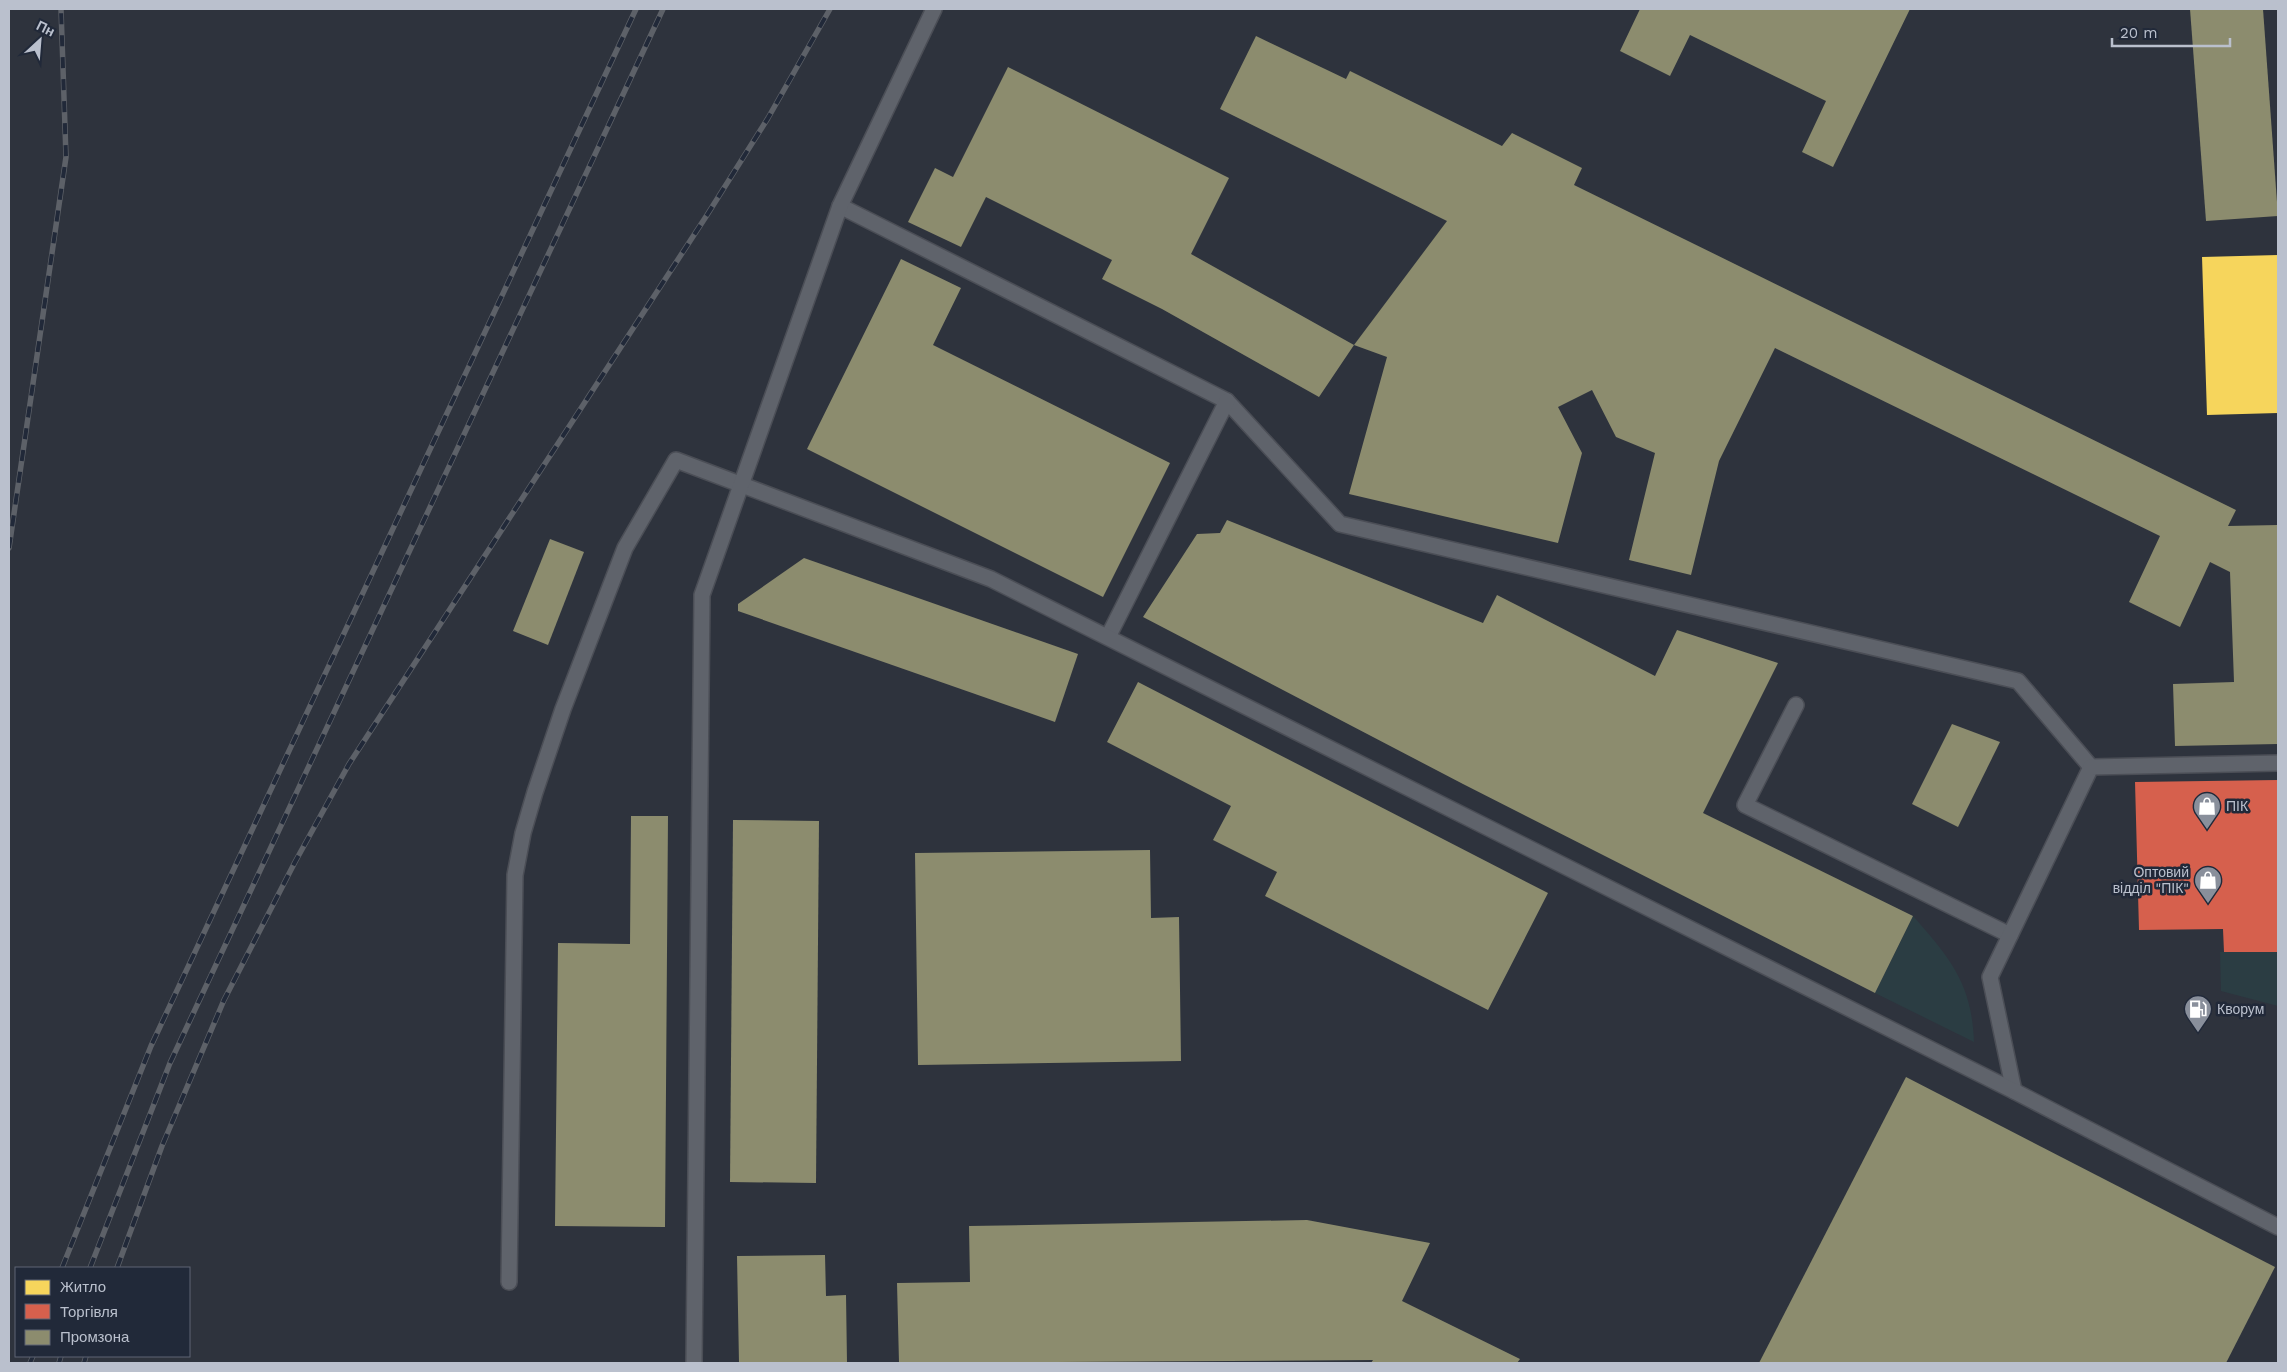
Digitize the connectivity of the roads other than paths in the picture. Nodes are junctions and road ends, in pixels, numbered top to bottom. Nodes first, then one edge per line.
1 (934, 9) edge
2 (840, 206) junction
3 (1227, 400) junction
4 (741, 484) junction
5 (1108, 637) junction
6 (1796, 705) dead end
7 (2278, 763) edge
8 (2091, 766) junction
9 (2010, 934) junction
10 (2014, 1091) junction
11 (2278, 1227) edge
12 (509, 1282) dead end
13 (694, 1363) edge

1 - 2 lane
2 - 3 lane
2 - 4 lane
3 - 5 lane
3 - 8 lane
4 - 5 lane
4 - 12 lane
4 - 13 lane
5 - 10 lane
6 - 9 lane
7 - 8 lane
8 - 9 lane
9 - 10 lane
10 - 11 lane

